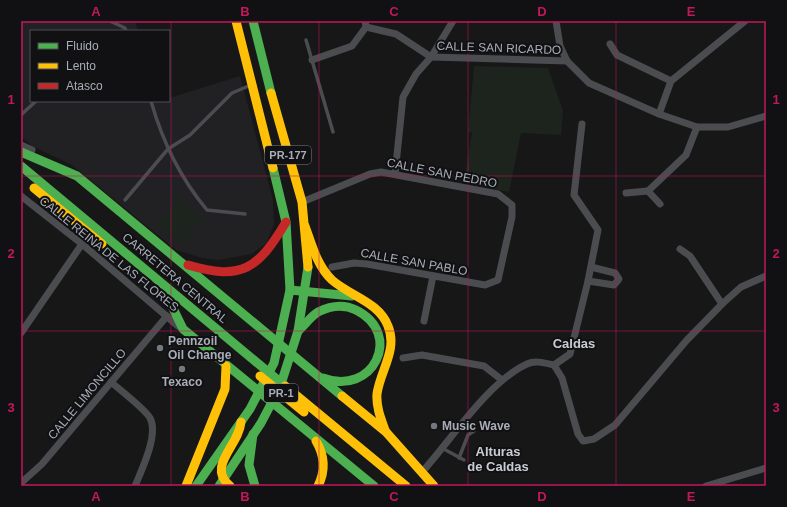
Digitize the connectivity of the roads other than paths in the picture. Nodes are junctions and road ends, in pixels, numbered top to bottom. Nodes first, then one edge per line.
1 (110, 21) edge
2 (236, 21) edge
3 (252, 21) edge
4 (453, 21) edge
5 (556, 21) edge
6 (745, 21) edge
7 (365, 24) edge
8 (126, 30) edge
9 (306, 40) dead end
10 (610, 44) dead end
11 (431, 57) junction
12 (312, 60) junction
13 (567, 61) junction
14 (671, 81) junction
15 (251, 85) junction
16 (35, 102) edge
17 (151, 102) edge
18 (659, 114) junction
19 (21, 115) edge
20 (766, 116) edge
21 (582, 124) dead end
22 (696, 127) junction
23 (333, 132) dead end
24 (21, 145) edge
25 (168, 149) junction
26 (21, 152) edge
27 (21, 166) edge
28 (395, 174) junction
29 (77, 176) junction
30 (21, 177) edge
31 (648, 191) junction
32 (626, 193) dead end
33 (21, 196) edge
34 (126, 200) dead end
35 (302, 202) junction
36 (660, 204) dead end
37 (245, 214) dead end
38 (286, 222) junction
39 (305, 226) junction
40 (82, 244) junction
41 (680, 249) dead end
42 (182, 262) junction
43 (332, 267) dead end
44 (591, 267) junction
45 (433, 276) junction
46 (766, 276) edge
47 (588, 281) junction
48 (492, 283) joint
49 (290, 290) junction
50 (305, 291) junction
51 (358, 296) junction
52 (169, 300) junction
53 (722, 304) junction
54 (167, 316) junction
55 (424, 321) dead end
56 (183, 329) junction
57 (298, 331) junction
58 (21, 333) edge
59 (403, 358) dead end
60 (554, 364) junction
61 (226, 366) junction
62 (319, 378) junction
63 (502, 380) junction
64 (111, 382) junction
65 (241, 422) junction
66 (474, 431) dead end
67 (386, 432) junction
68 (254, 434) junction
69 (314, 437) junction
70 (442, 448) junction
71 (459, 458) junction
72 (464, 460) dead end
73 (766, 468) edge
74 (422, 472) junction
75 (21, 483) edge
76 (224, 485) edge
77 (135, 486) edge
78 (186, 486) edge
79 (196, 486) edge
80 (255, 486) edge
81 (318, 486) edge
82 (374, 486) edge
83 (392, 486) edge
84 (406, 486) edge
85 (434, 486) edge
86 (706, 486) edge

1 - 8 lane
2 - 15 main road, PR-177
3 - 35 main road, PR-177
4 - 11 street
5 - 13 street
6 - 14 street
7 - 11 street, CALLE SAN RICARDO
7 - 12 street
9 - 12 lane
10 - 14 street
11 - 13 street, CALLE SAN RICARDO
11 - 28 street
12 - 23 lane
13 - 18 street
14 - 18 street
15 - 25 lane
15 - 38 main road, PR-177
16 - 19 lane
17 - 25 lane
18 - 22 street
20 - 22 street
21 - 44 street
22 - 31 street
24 - 29 street
25 - 34 lane
25 - 37 lane
26 - 29 main road
27 - 84 main road, CARRETERA CENTRAL / PR-1
28 - 35 street, CALLE SAN PEDRO
28 - 48 street, CALLE SAN PEDRO
29 - 42 main road
30 - 52 main road, CARRETERA CENTRAL / PR-1
31 - 32 street
31 - 36 street
33 - 40 street, CALLE REINA DE LAS FLORES
35 - 39 main road, PR-177
38 - 42 main road
38 - 49 main road, PR-177
39 - 50 main road, PR-177
39 - 51 main road
40 - 54 street, CALLE REINA DE LAS FLORES
40 - 58 street
41 - 53 street
42 - 62 main road
43 - 45 street, CALLE SAN PABLO
44 - 47 street
44 - 47 street
45 - 48 street, CALLE SAN PABLO
45 - 55 street
46 - 53 street
47 - 60 street
49 - 50 main road
49 - 65 main road, PR-177
50 - 51 main road
50 - 57 main road, PR-177
51 - 67 main road
52 - 56 main road
52 - 83 main road, CARRETERA CENTRAL / PR-1
53 - 60 street
54 - 56 street, CALLE REINA DE LAS FLORES
54 - 64 street, CALLE LIMONCILLO
56 - 61 main road
57 - 62 main road
57 - 68 main road, PR-177
59 - 63 street
60 - 63 street
61 - 69 main road
61 - 78 main road
62 - 67 main road
63 - 70 street
64 - 75 street, CALLE LIMONCILLO
64 - 77 street
65 - 76 main road
65 - 79 main road, PR-177
66 - 71 lane
67 - 74 main road
68 - 76 main road, PR-177
68 - 80 main road
69 - 81 main road
69 - 82 main road
70 - 71 lane
70 - 74 street
71 - 72 lane
73 - 86 street
74 - 85 main road

